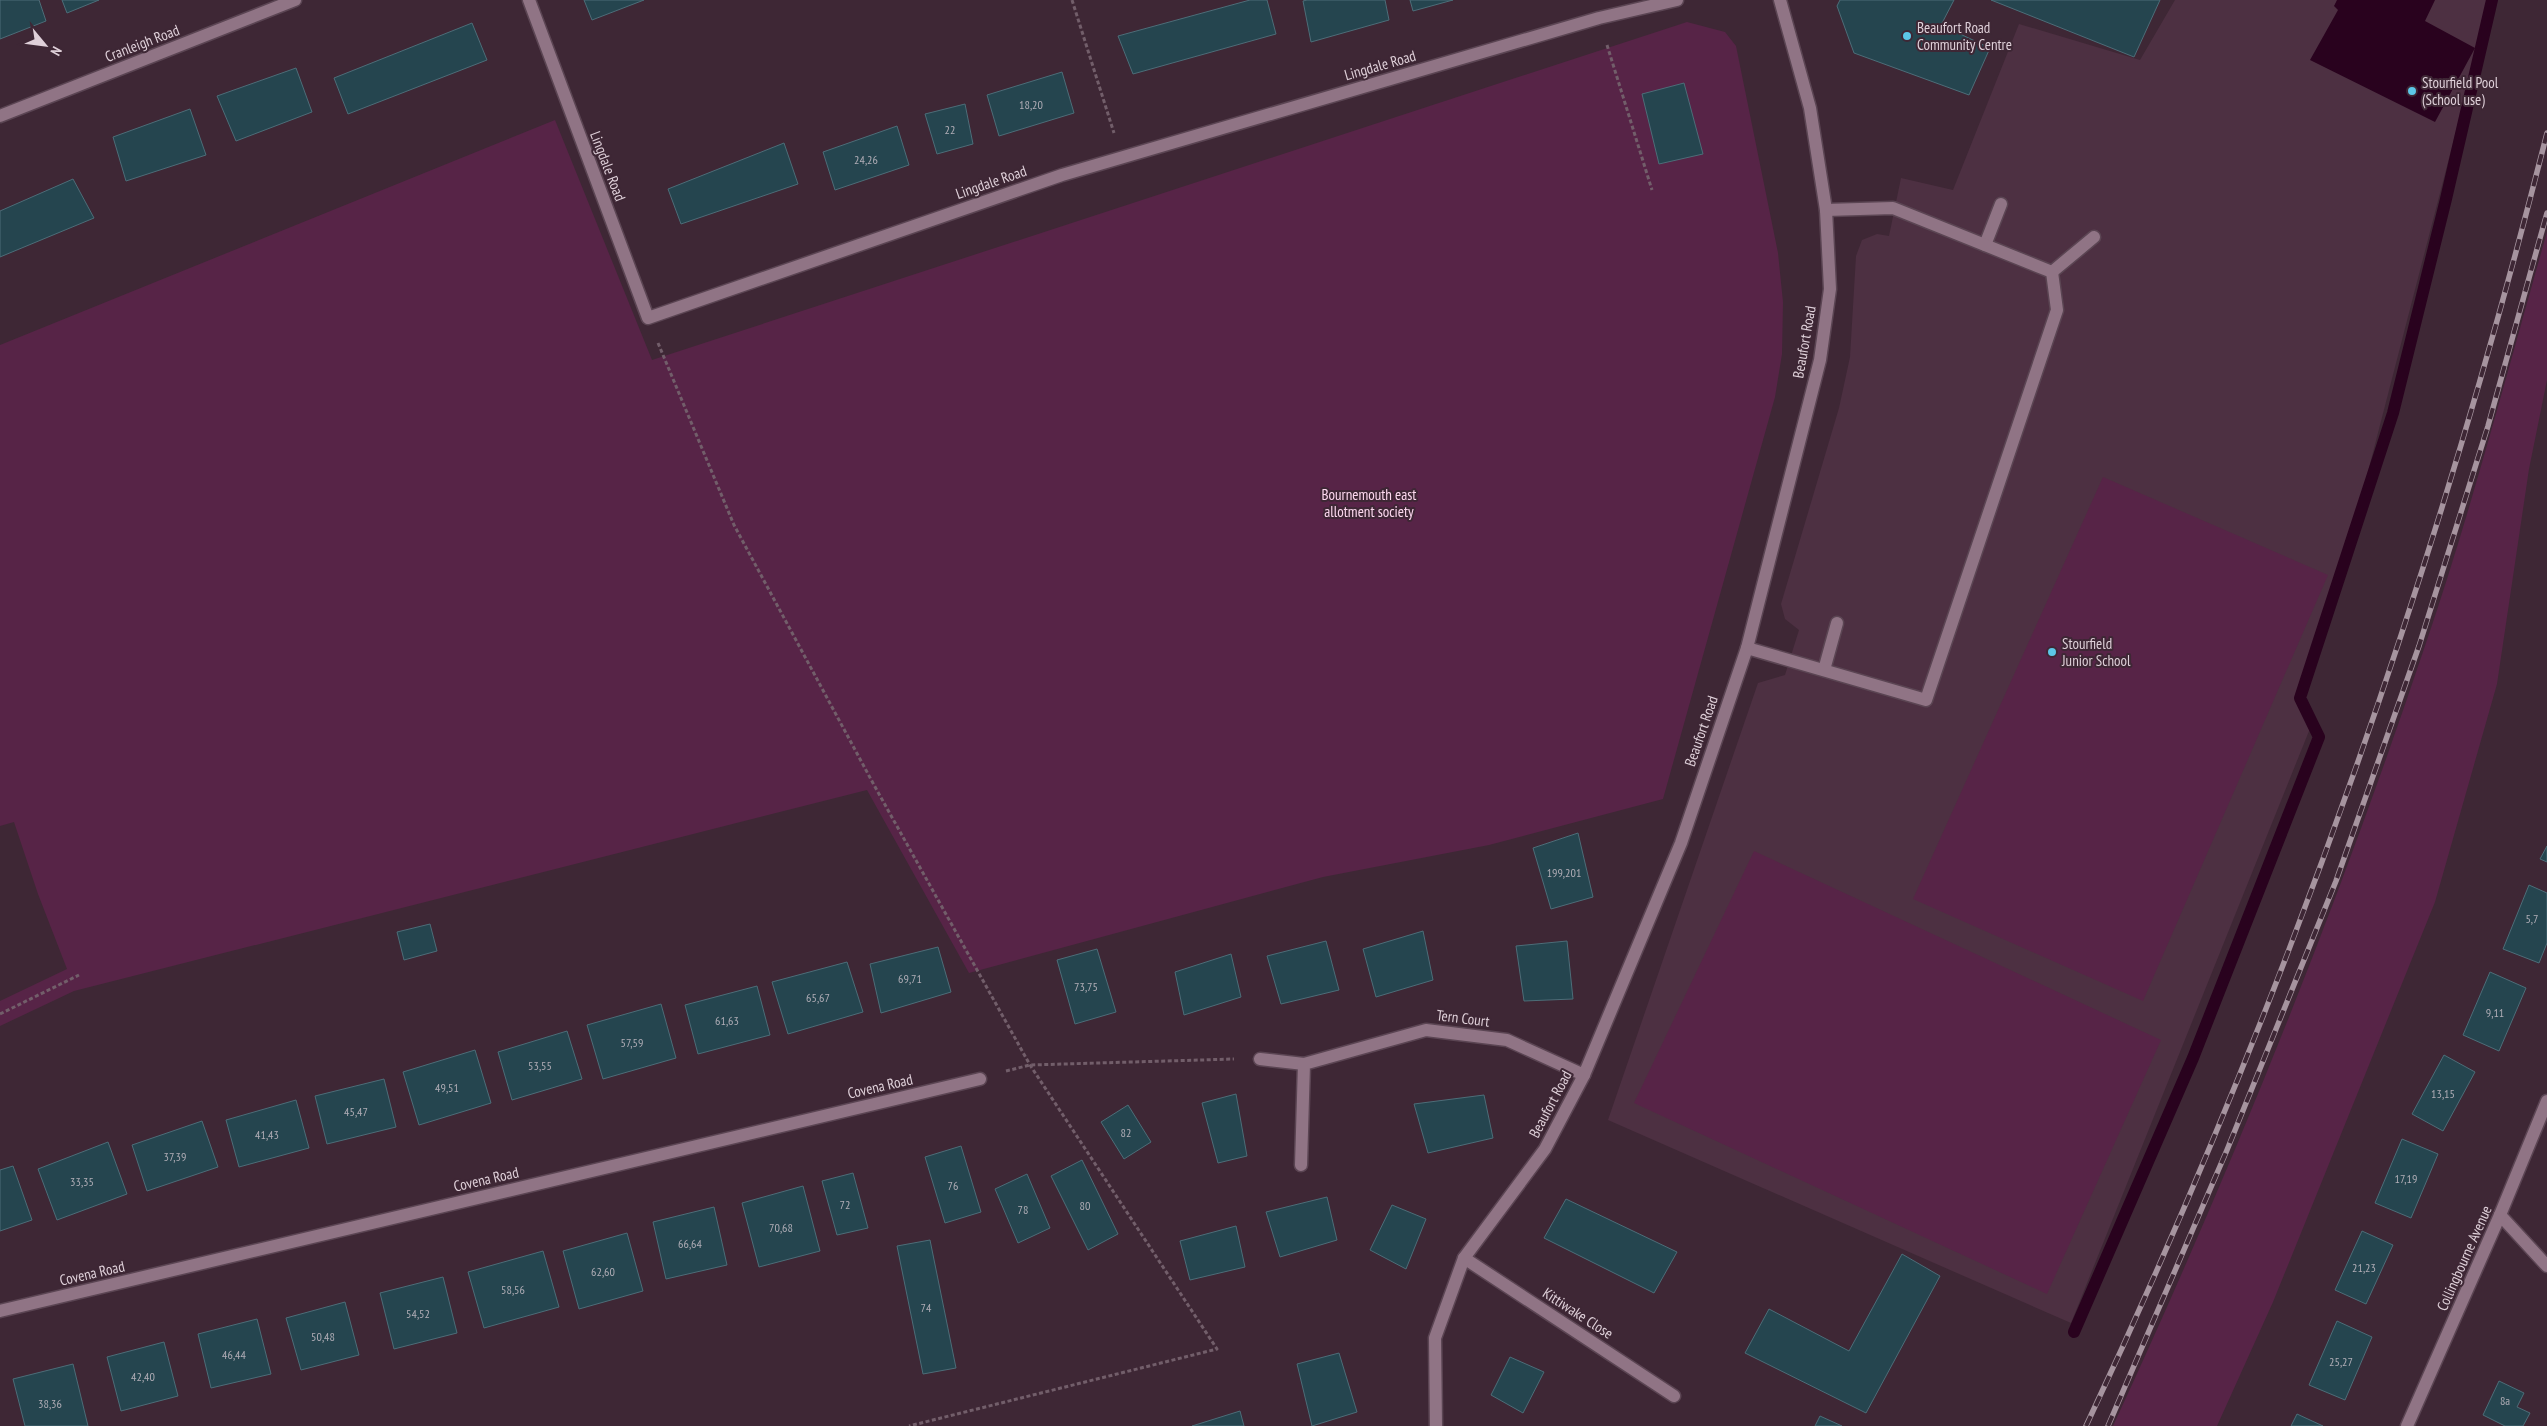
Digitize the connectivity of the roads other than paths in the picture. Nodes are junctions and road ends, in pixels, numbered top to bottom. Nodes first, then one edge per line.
1 (295, 0) edge
2 (529, 0) edge
3 (1676, 0) edge
4 (1780, 0) edge
5 (0, 116) edge
6 (2001, 204) dead end
7 (1826, 210) junction
8 (2094, 237) dead end
9 (1985, 245) junction
10 (2052, 272) junction
11 (1838, 623) dead end
12 (1746, 648) junction
13 (1824, 670) junction
14 (1260, 1059) road end
15 (1304, 1064) junction
16 (1584, 1075) junction
17 (980, 1079) road end
18 (2547, 1101) edge
19 (1301, 1165) dead end
20 (2500, 1215) junction
21 (1464, 1258) junction
22 (2547, 1266) edge
23 (0, 1311) edge
24 (1674, 1396) dead end
25 (1436, 1426) edge
26 (2407, 1426) edge

1 - 5 street, Cranleigh Road
2 - 3 street, Lingdale Road
4 - 7 street, Beaufort Road
6 - 9 street
7 - 9 street
7 - 12 street, Beaufort Road
8 - 10 street
9 - 10 street
10 - 13 street
11 - 13 street
12 - 13 street
12 - 16 street, Beaufort Road
14 - 15 street, Tern Court
15 - 16 street, Tern Court
15 - 19 street
16 - 21 street, Beaufort Road
17 - 23 street, Covena Road
18 - 20 street, Collingbourne Avenue
20 - 22 street
20 - 26 street, Collingbourne Avenue
21 - 24 street, Kittiwake Close
21 - 25 street, Beaufort Road

